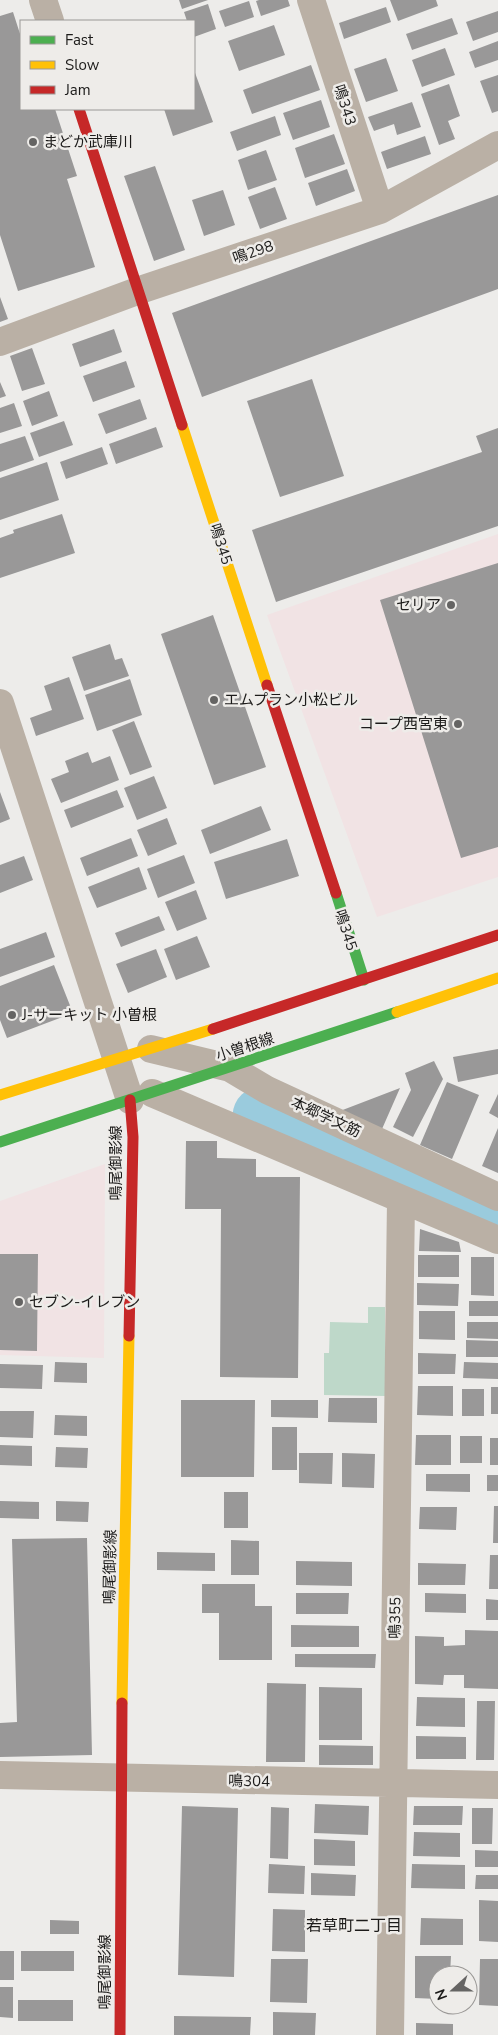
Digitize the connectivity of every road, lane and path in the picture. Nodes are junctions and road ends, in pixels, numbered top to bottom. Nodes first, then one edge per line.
1 (43, 0) edge
2 (311, 0) edge
3 (50, 20) edge
4 (79, 110) edge
5 (498, 145) edge
6 (380, 210) junction
7 (140, 290) junction
8 (0, 342) edge
9 (0, 703) edge
10 (498, 935) edge
11 (498, 978) edge
12 (364, 980) junction
13 (151, 1050) junction
14 (116, 1058) junction
15 (230, 1068) junction
16 (0, 1095) edge
17 (141, 1097) junction
18 (0, 1142) edge
19 (498, 1197) edge
20 (401, 1200) junction
21 (498, 1240) edge
22 (0, 1775) edge
23 (121, 1778) junction
24 (392, 1784) junction
25 (498, 1785) edge
26 (120, 2035) edge
27 (390, 2035) edge

1 - 3 street
2 - 6 street, 鳴343
4 - 7 street, 鳴345
5 - 6 street, 鳴298
6 - 7 street, 鳴298
7 - 8 street, 鳴298
7 - 12 street, 鳴345
9 - 14 street
10 - 12 street, 小曽根線
11 - 15 street, 小曽根線
12 - 13 street, 小曽根線
13 - 14 street, 小曽根線
13 - 15 street, 本郷学文筋
14 - 16 street, 小曽根線
14 - 17 street
15 - 17 street, 小曽根線
15 - 19 street, 本郷学文筋
17 - 18 street, 小曽根線
17 - 20 street
17 - 23 street, 鳴尾御影線
20 - 21 street
20 - 24 street, 鳴355
22 - 23 street, 鳴304
23 - 24 street, 鳴304
23 - 26 street, 鳴尾御影線
24 - 25 street, 鳴304
24 - 27 street, 鳴355

